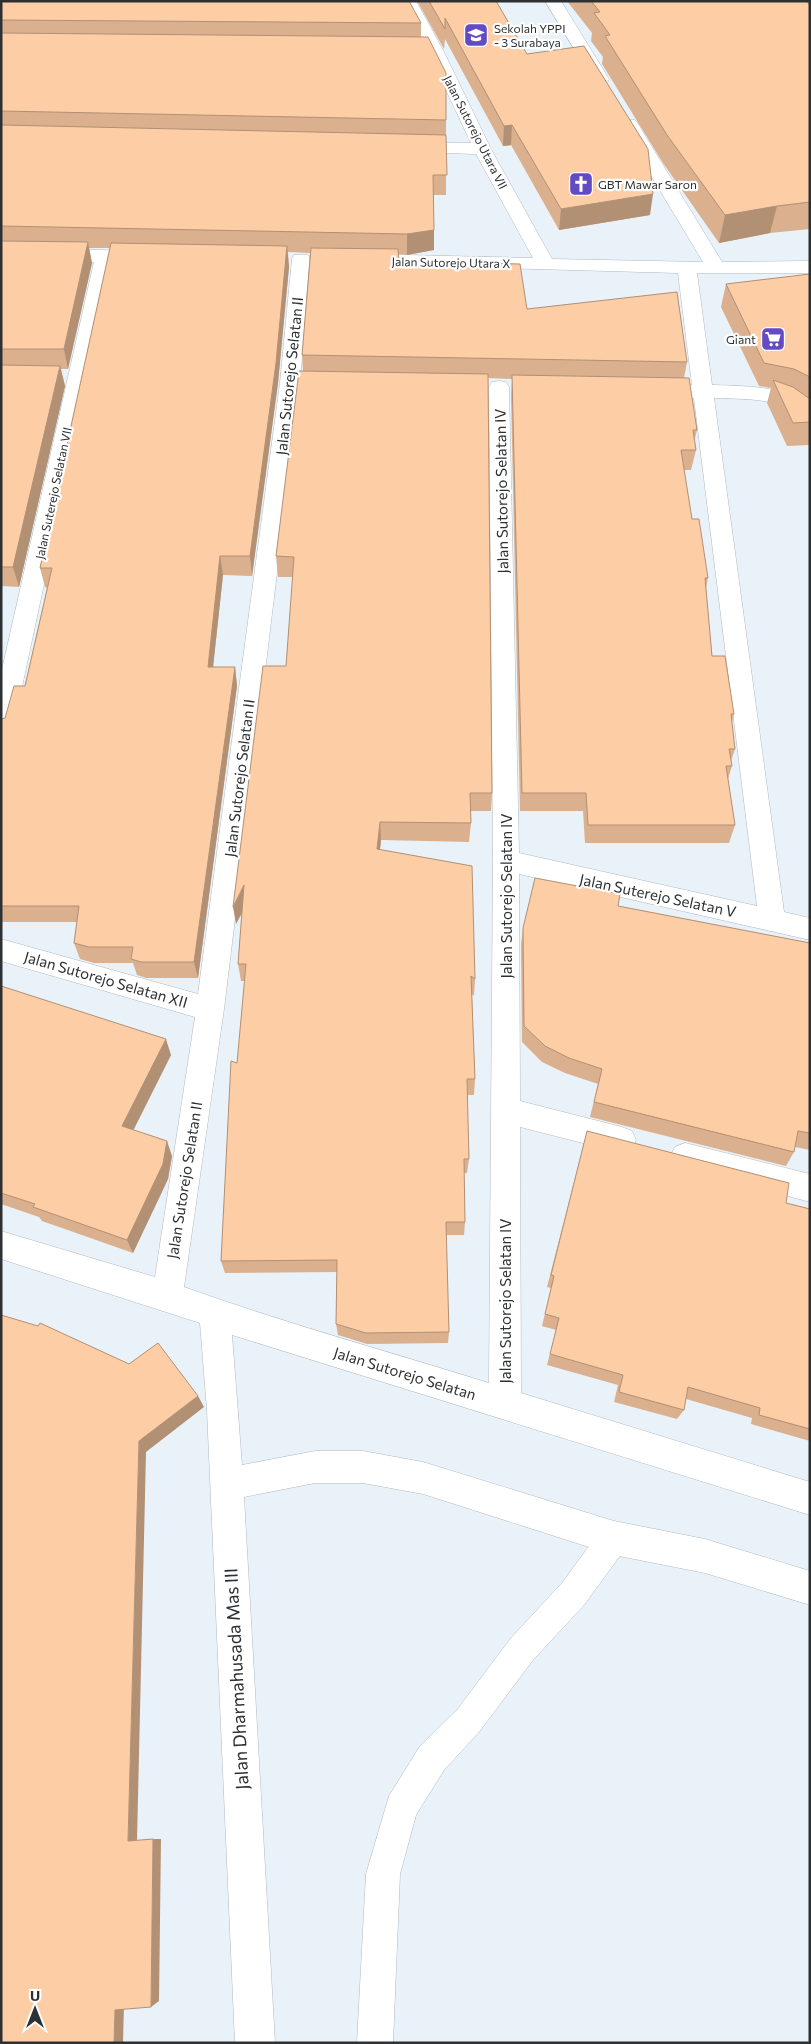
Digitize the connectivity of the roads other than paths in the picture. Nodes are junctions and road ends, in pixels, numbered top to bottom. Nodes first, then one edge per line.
1 (408, 1) edge
2 (553, 1) edge
3 (416, 50) edge
4 (435, 50) junction
5 (610, 94) edge
6 (620, 110) edge
7 (394, 147) edge
8 (482, 149) junction
9 (1, 254) edge
10 (105, 256) junction
11 (164, 257) edge
12 (301, 259) dead end
13 (350, 260) edge
14 (545, 264) junction
15 (687, 267) junction
16 (810, 267) edge
17 (716, 268) junction
18 (290, 383) junction
19 (314, 383) edge
20 (499, 387) dead end
21 (663, 390) edge
22 (702, 391) junction
23 (810, 417) edge
24 (1, 730) edge
25 (506, 861) junction
26 (772, 920) junction
27 (810, 929) edge
28 (1, 950) edge
29 (210, 1009) junction
30 (506, 1110) junction
31 (810, 1188) edge
32 (1, 1245) edge
33 (167, 1296) junction
34 (215, 1315) junction
35 (505, 1404) junction
36 (226, 1484) junction
37 (810, 1499) edge
38 (614, 1538) junction
39 (810, 1588) edge
40 (255, 2043) edge
41 (375, 2043) edge

1 - 4 street, Jalan Sutorejo Utara VII
2 - 5 street
3 - 4 street
4 - 8 street, Jalan Sutorejo Utara VII
6 - 17 street
7 - 8 street
8 - 14 street, Jalan Sutorejo Utara VII
9 - 10 street
10 - 11 street
10 - 24 street, Jalan Suterejo Selatan VII
12 - 18 street, Jalan Sutorejo Selatan II
13 - 14 street, Jalan Sutorejo Utara X
14 - 15 street, Jalan Sutorejo Utara X
15 - 17 street, Jalan Sutorejo Utara X
15 - 22 street
16 - 17 street, Jalan Sutorejo Utara X
18 - 19 street
18 - 29 street, Jalan Sutorejo Selatan II
20 - 25 street, Jalan Sutorejo Selatan IV
21 - 22 street
22 - 23 street
22 - 26 street
25 - 26 street, Jalan Suterejo Selatan V
25 - 30 street, Jalan Sutorejo Selatan IV
26 - 27 street, Jalan Suterejo Selatan V
28 - 29 street, Jalan Sutorejo Selatan XII
29 - 33 street, Jalan Sutorejo Selatan II
30 - 31 street
30 - 35 street, Jalan Sutorejo Selatan IV
32 - 33 street, Jalan Sutorejo Selatan
33 - 34 street, Jalan Sutorejo Selatan
34 - 35 street, Jalan Sutorejo Selatan
34 - 36 street, Jalan Dharmahusada Mas III
35 - 37 street, Jalan Sutorejo Selatan
36 - 38 street
36 - 40 street, Jalan Dharmahusada Mas III
38 - 39 street
38 - 41 lane

